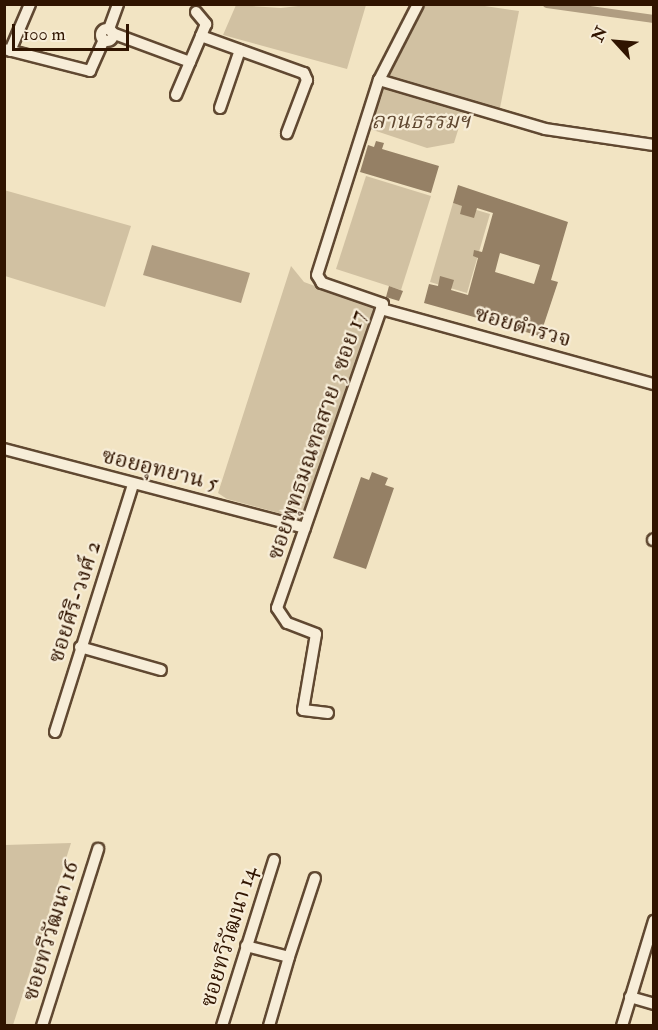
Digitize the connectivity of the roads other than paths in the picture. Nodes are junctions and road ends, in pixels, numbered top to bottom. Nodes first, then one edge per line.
1 (30, 4) edge
2 (118, 4) edge
3 (418, 4) edge
4 (196, 12) dead end
5 (108, 34) junction
6 (201, 36) junction
7 (7, 50) edge
8 (240, 50) junction
9 (190, 62) junction
10 (379, 80) junction
11 (176, 95) dead end
12 (220, 108) dead end
13 (287, 133) dead end
14 (654, 145) edge
15 (381, 309) junction
16 (654, 384) edge
17 (4, 449) edge
18 (133, 484) junction
19 (305, 528) junction
20 (80, 647) junction
21 (161, 670) dead end
22 (328, 713) dead end
23 (55, 732) dead end
24 (98, 849) dead end
25 (274, 860) dead end
26 (315, 878) dead end
27 (654, 921) edge
28 (650, 942) edge
29 (246, 946) junction
30 (289, 957) junction
31 (630, 997) junction
32 (654, 1004) edge
33 (42, 1026) edge
34 (222, 1026) edge
35 (269, 1026) edge
36 (622, 1026) edge

1 - 7 street
2 - 5 street
3 - 10 street, ซอยพุทธมณฑลสาย 3 ซอย 17
4 - 6 street
5 - 7 street
5 - 9 street
6 - 8 street
6 - 9 street
8 - 12 street
8 - 13 street
9 - 11 street
10 - 14 street
10 - 15 street, ซอยพุทธมณฑลสาย 3 ซอย 17
15 - 16 street, ซอยตำรวจ
15 - 19 street, ซอยพุทธมณฑลสาย 3 ซอย 17
17 - 18 street, ซอยอุทยาน 5
18 - 19 street, ซอยอุทยาน 5
18 - 20 street, ซอยศิริ-วงศ์ 2
19 - 22 street, ซอยพุทธมณฑลสาย 3 ซอย 17
20 - 21 street
20 - 23 street, ซอยศิริ-วงศ์ 2
24 - 33 street, ซอยทวีวัฒนา 16
25 - 29 street, ซอยทวีวัฒนา 14
26 - 30 street
27 - 28 street
28 - 31 street
29 - 30 street
29 - 34 street, ซอยทวีวัฒนา 14
30 - 35 street
31 - 32 street
31 - 36 street

